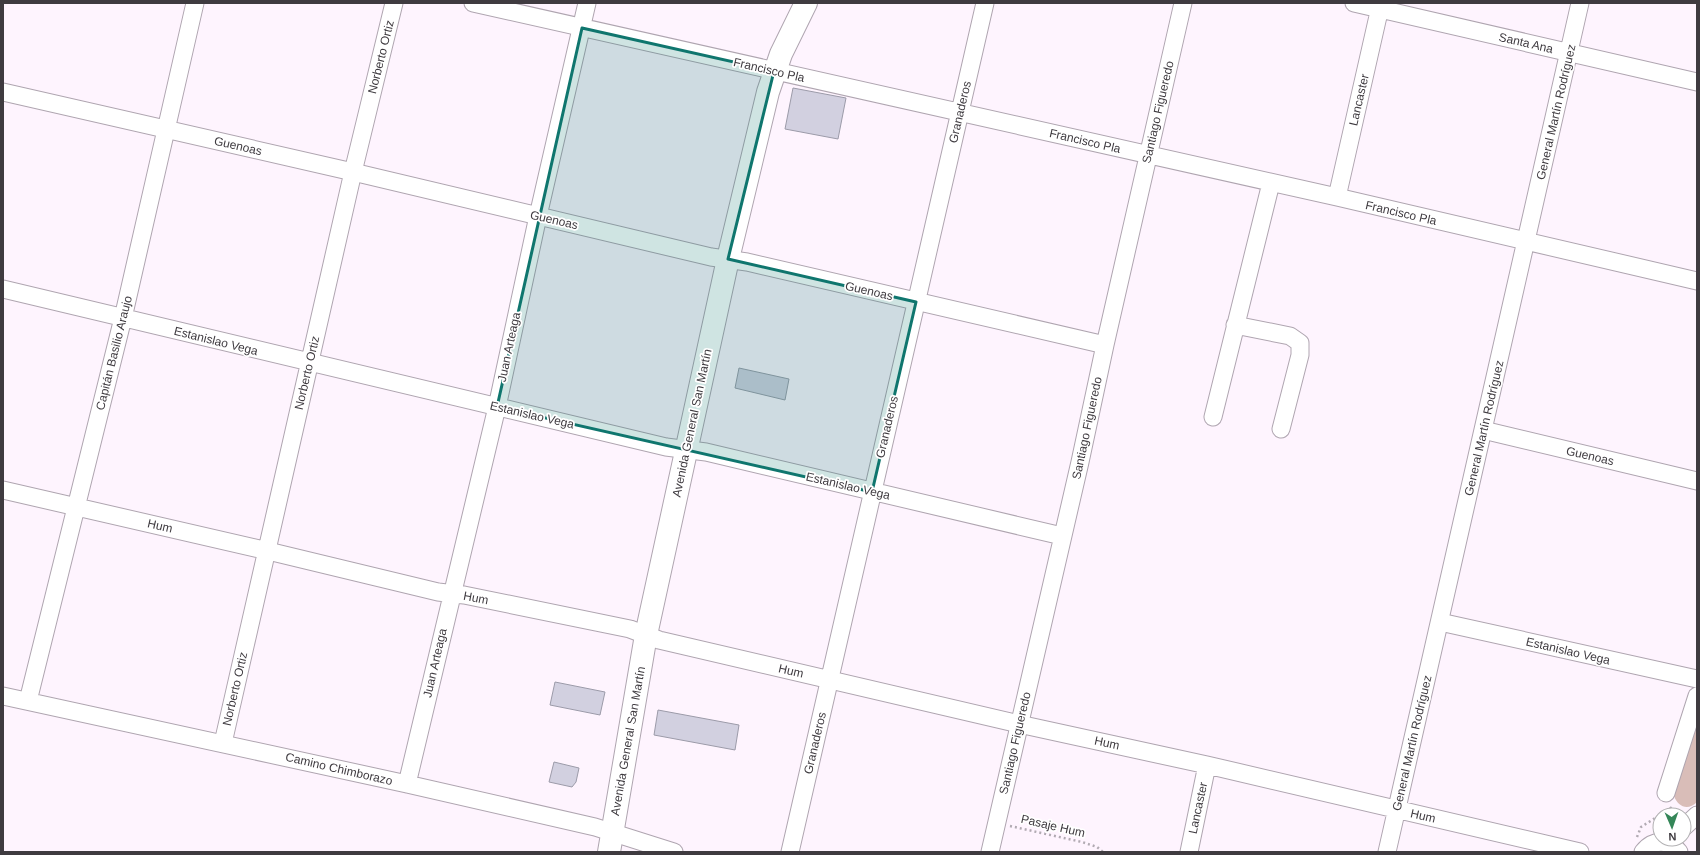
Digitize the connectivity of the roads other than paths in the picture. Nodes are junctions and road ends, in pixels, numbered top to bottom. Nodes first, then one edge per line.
1 (196, 3) edge
2 (394, 3) edge
3 (473, 3) edge
4 (587, 3) edge
5 (806, 3) edge
6 (985, 3) edge
7 (1183, 3) edge
8 (1354, 3) edge
9 (1580, 3) edge
10 (1380, 6) edge
11 (582, 28) junction
12 (1569, 53) junction
13 (774, 71) junction
14 (1697, 82) edge
15 (3, 92) edge
16 (960, 112) junction
17 (166, 129) junction
18 (1148, 156) junction
19 (353, 172) junction
20 (1271, 183) junction
21 (1337, 198) junction
22 (538, 216) junction
23 (1526, 242) junction
24 (728, 259) junction
25 (1697, 281) edge
26 (3, 290) edge
27 (916, 302) junction
28 (123, 318) junction
29 (1235, 325) junction
30 (1105, 345) junction
31 (310, 363) junction
32 (497, 407) junction
33 (1213, 416) dead end
34 (1281, 429) dead end
35 (1483, 430) junction
36 (685, 450) junction
37 (1697, 481) edge
38 (3, 490) edge
39 (872, 492) junction
40 (77, 507) junction
41 (1062, 536) junction
42 (268, 551) junction
43 (452, 594) junction
44 (1440, 622) junction
45 (646, 635) junction
46 (1697, 679) edge
47 (829, 680) junction
48 (3, 696) edge
49 (1697, 696) edge
50 (28, 701) junction
51 (1019, 724) junction
52 (223, 743) junction
53 (1207, 765) junction
54 (407, 784) junction
55 (1668, 801) road end
56 (1396, 809) junction
57 (610, 842) edge
58 (1652, 844) edge
59 (1640, 849) edge
60 (674, 852) edge
61 (790, 852) edge
62 (990, 852) edge
63 (1189, 852) edge
64 (1387, 852) edge
65 (1580, 852) edge

1 - 17 street, Capitán Basilio Araujo
2 - 19 street, Norberto Ortiz
3 - 11 street, Francisco Pla
4 - 11 street, Juan Arteaga
5 - 13 main road, Avenida General San Martín
6 - 16 street, Granaderos
7 - 18 street, Santiago Figueredo
8 - 10 street, Santa Ana
9 - 12 street, General Martín Rodríguez
10 - 12 street, Santa Ana
10 - 21 street, Lancaster
11 - 13 street, Francisco Pla
11 - 22 street, Juan Arteaga
12 - 14 street, Santa Ana
12 - 23 street, General Martín Rodríguez
13 - 16 street, Francisco Pla
13 - 24 main road, Avenida General San Martín
15 - 17 street, Guenoas
16 - 18 street, Francisco Pla
16 - 27 street, Granaderos
17 - 19 street, Guenoas
17 - 28 street, Capitán Basilio Araujo
18 - 20 street, Francisco Pla
18 - 30 street, Santiago Figueredo
19 - 22 street, Guenoas
19 - 31 street, Norberto Ortiz
20 - 21 street, Francisco Pla
20 - 29 street
21 - 23 street, Francisco Pla
22 - 24 street, Guenoas
22 - 32 street, Juan Arteaga
23 - 25 street, Francisco Pla
23 - 35 street, General Martín Rodríguez
24 - 27 street, Guenoas
24 - 36 main road, Avenida General San Martín
26 - 28 street, Estanislao Vega
27 - 30 street, Guenoas
27 - 39 street, Granaderos
28 - 31 street, Estanislao Vega
28 - 40 street, Capitán Basilio Araujo
29 - 33 street
29 - 34 street
30 - 41 street, Santiago Figueredo
31 - 32 street, Estanislao Vega
31 - 42 street, Norberto Ortiz
32 - 36 street, Estanislao Vega
32 - 43 street, Juan Arteaga
35 - 37 street, Guenoas
35 - 44 street, General Martín Rodríguez
36 - 39 street, Estanislao Vega
36 - 45 main road, Avenida General San Martín
38 - 40 street, Hum
39 - 41 street, Estanislao Vega
39 - 47 street, Granaderos
40 - 42 street, Hum
40 - 50 street, Capitán Basilio Araujo
41 - 51 street, Santiago Figueredo
42 - 43 street, Hum
42 - 52 street, Norberto Ortiz
43 - 45 street, Hum
43 - 54 street, Juan Arteaga
44 - 46 street, Estanislao Vega
44 - 56 street, General Martín Rodríguez
45 - 47 street, Hum
45 - 57 main road, Avenida General San Martín
47 - 51 street, Hum
47 - 61 street, Granaderos
48 - 50 street, Camino Chimborazo
49 - 55 street
50 - 52 street, Camino Chimborazo
51 - 53 street, Hum
51 - 62 street, Santiago Figueredo
52 - 54 street, Camino Chimborazo
53 - 56 street, Hum
53 - 63 street, Lancaster
54 - 57 street, Camino Chimborazo
56 - 64 street, General Martín Rodríguez
56 - 65 street, Hum
57 - 60 street, Camino Chimborazo
58 - 59 street

